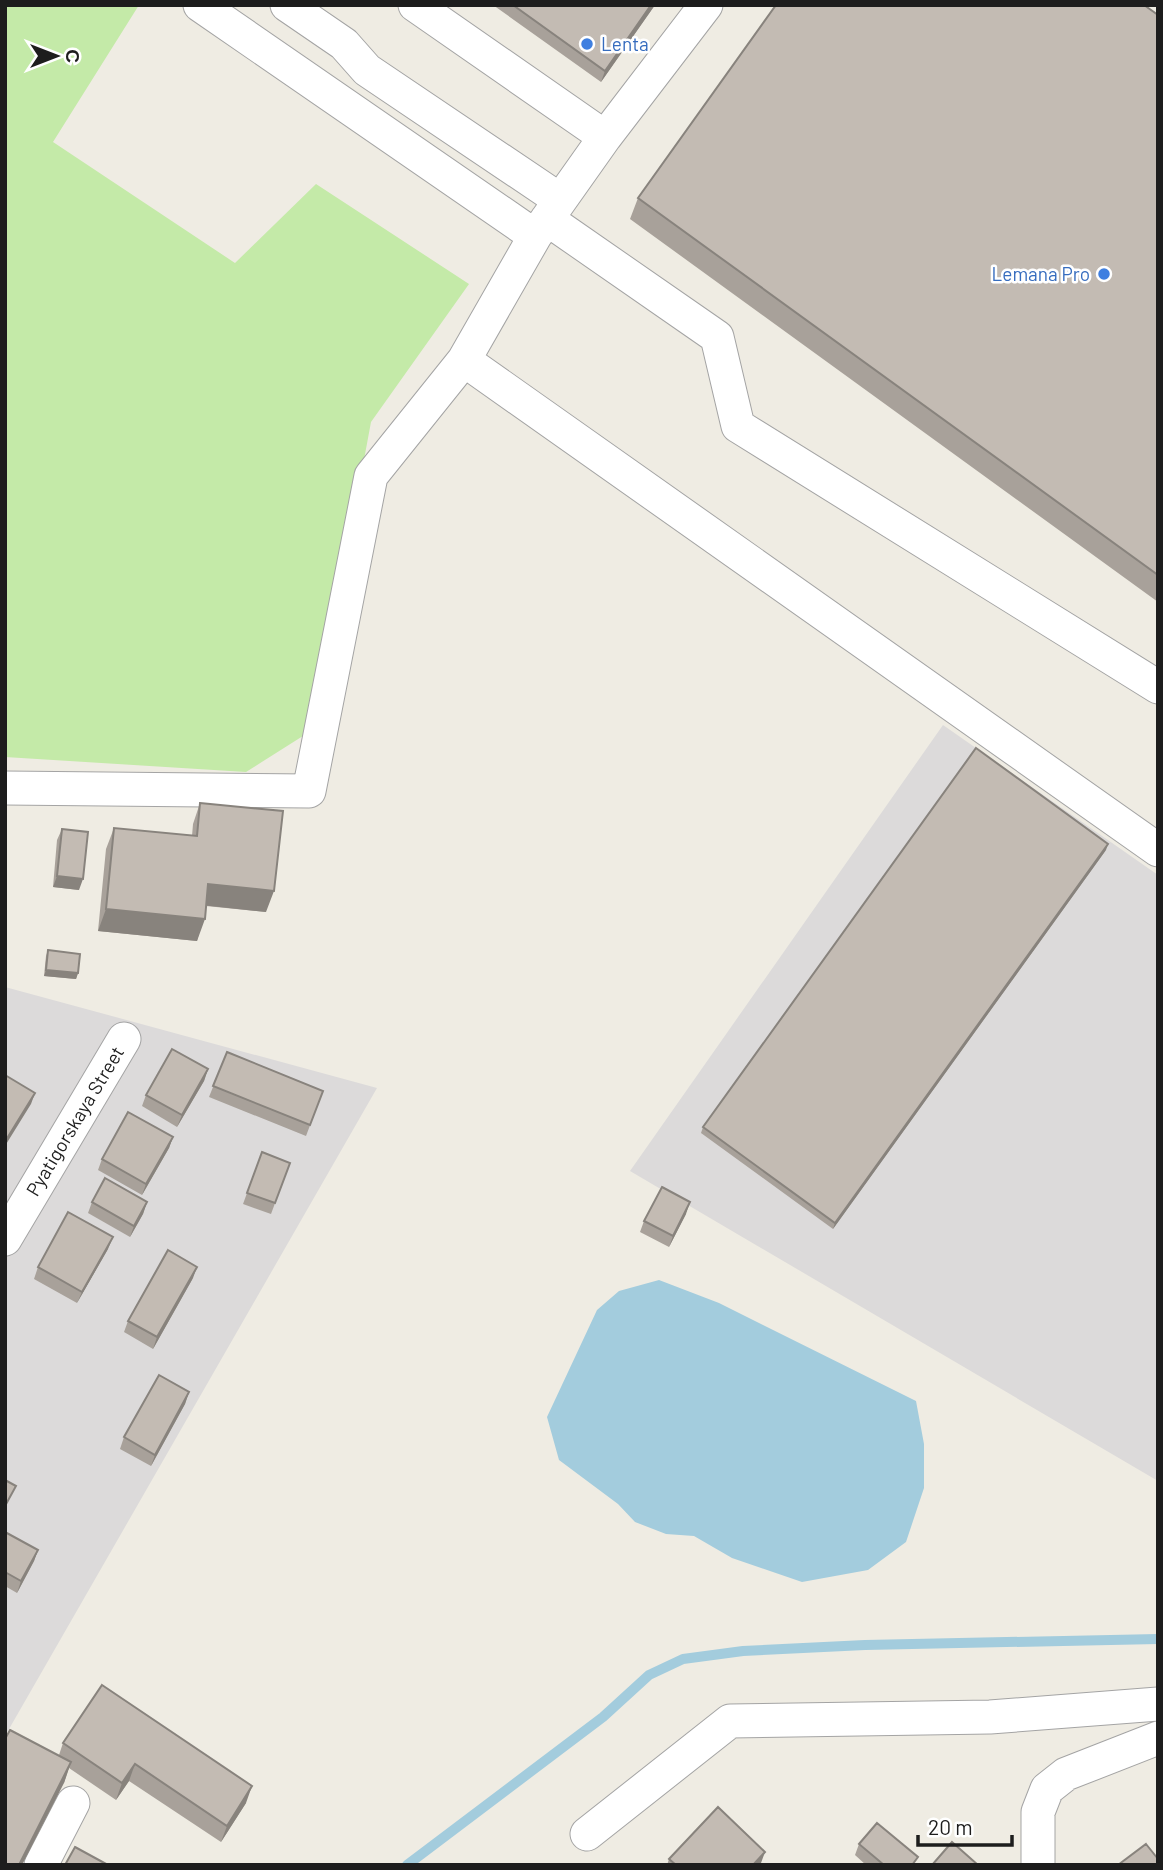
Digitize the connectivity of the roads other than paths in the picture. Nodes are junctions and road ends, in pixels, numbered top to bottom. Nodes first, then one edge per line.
1 (200, 5) edge
2 (287, 5) edge
3 (415, 5) edge
4 (706, 5) edge
5 (605, 137) junction
6 (547, 218) junction
7 (464, 360) junction
8 (1158, 687) edge
9 (5, 788) edge
10 (1158, 850) edge
11 (124, 1039) dead end
12 (5, 1239) edge
13 (1158, 1704) edge
14 (1158, 1738) edge
15 (73, 1803) dead end
16 (587, 1834) dead end
17 (41, 1865) edge
18 (1038, 1865) edge

1 - 6 street
2 - 6 street
3 - 5 street
4 - 5 street
5 - 6 street
6 - 7 street
6 - 8 street
7 - 9 street
7 - 10 street
11 - 12 street, Pyatigorskaya Street
13 - 16 street
14 - 18 street
15 - 17 street

